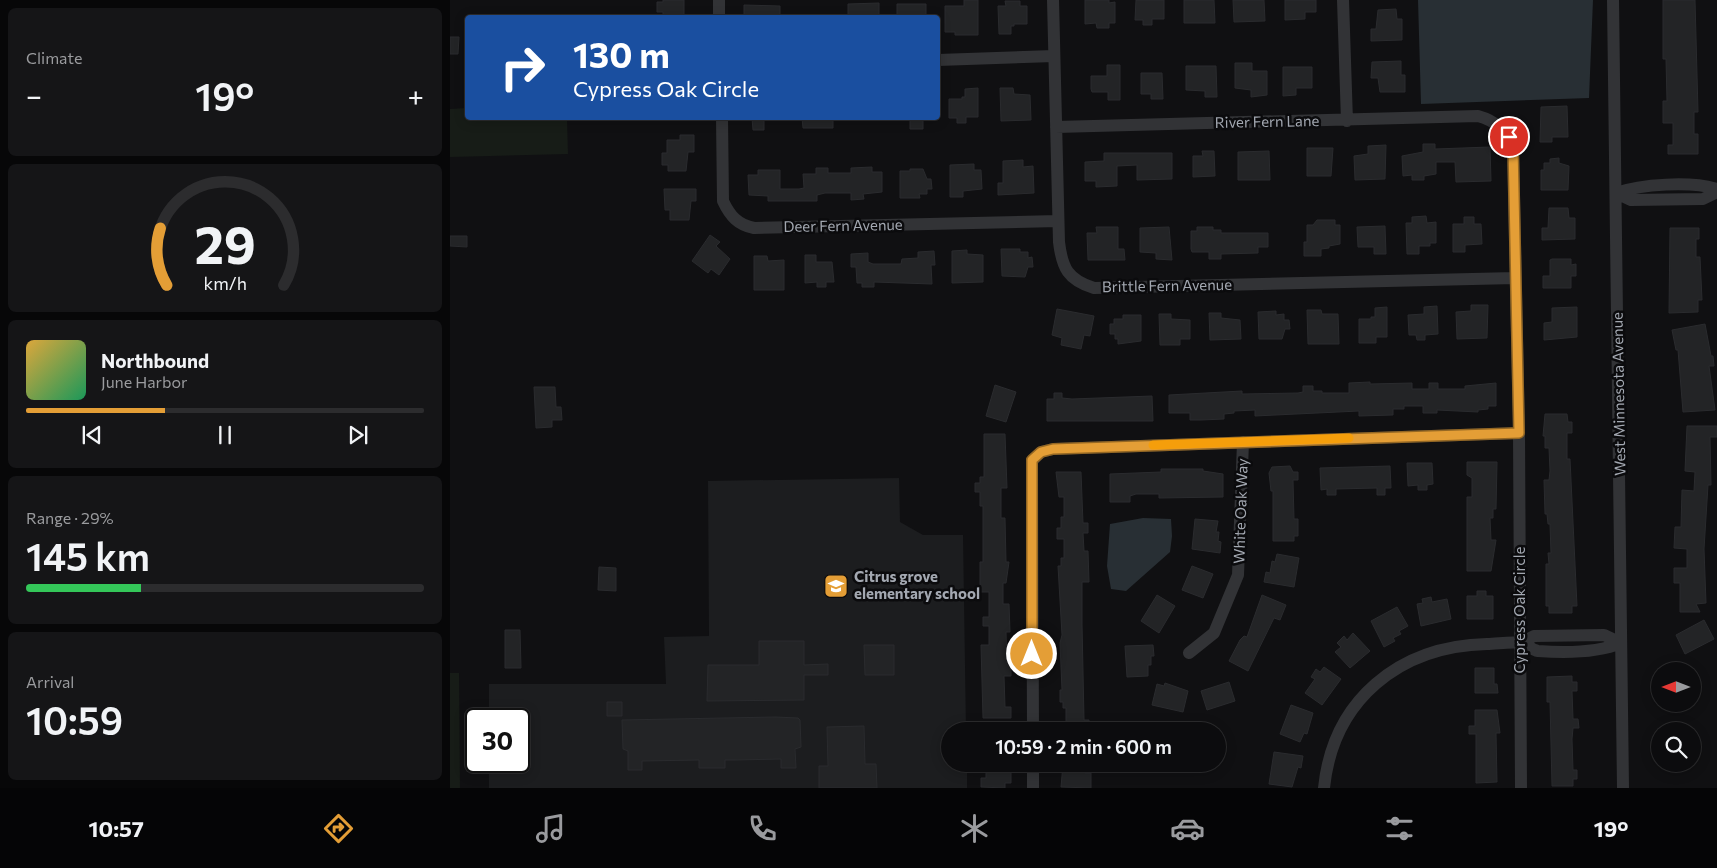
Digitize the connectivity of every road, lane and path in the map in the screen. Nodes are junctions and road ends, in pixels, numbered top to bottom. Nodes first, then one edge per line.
1 (719, 0) edge
2 (1053, 0) edge
3 (1343, 0) edge
4 (1613, 0) edge
5 (719, 15) edge
6 (1054, 56) junction
7 (940, 60) edge
8 (1478, 116) joint
9 (722, 120) edge
10 (1347, 121) junction
11 (1056, 127) junction
12 (1717, 191) edge
13 (1616, 193) junction
14 (1058, 221) junction
15 (1514, 278) junction
16 (1519, 433) junction
17 (1243, 442) junction
18 (1521, 643) junction
19 (1621, 643) junction
20 (1189, 653) dead end
21 (1033, 722) edge
22 (1033, 772) edge
23 (1033, 788) edge
24 (1324, 788) edge
25 (1521, 788) edge
26 (1623, 788) edge

1 - 5 street
2 - 6 street, Brittle Fern Avenue
3 - 10 street
4 - 13 street, West Minnesota Avenue
6 - 7 street
6 - 11 street, Brittle Fern Avenue
8 - 10 street, River Fern Lane
8 - 15 street, Cypress Oak Circle
9 - 14 street, Deer Fern Avenue
10 - 11 street, River Fern Lane
11 - 14 street, Brittle Fern Avenue
12 - 13 street
13 - 19 street, West Minnesota Avenue
14 - 15 street, Brittle Fern Avenue
15 - 16 street, Cypress Oak Circle
16 - 17 street
16 - 18 street, Cypress Oak Circle
17 - 20 street, White Oak Way
17 - 21 street
18 - 19 street
18 - 24 street
18 - 25 street, Cypress Oak Circle
19 - 26 street, West Minnesota Avenue
22 - 23 street

